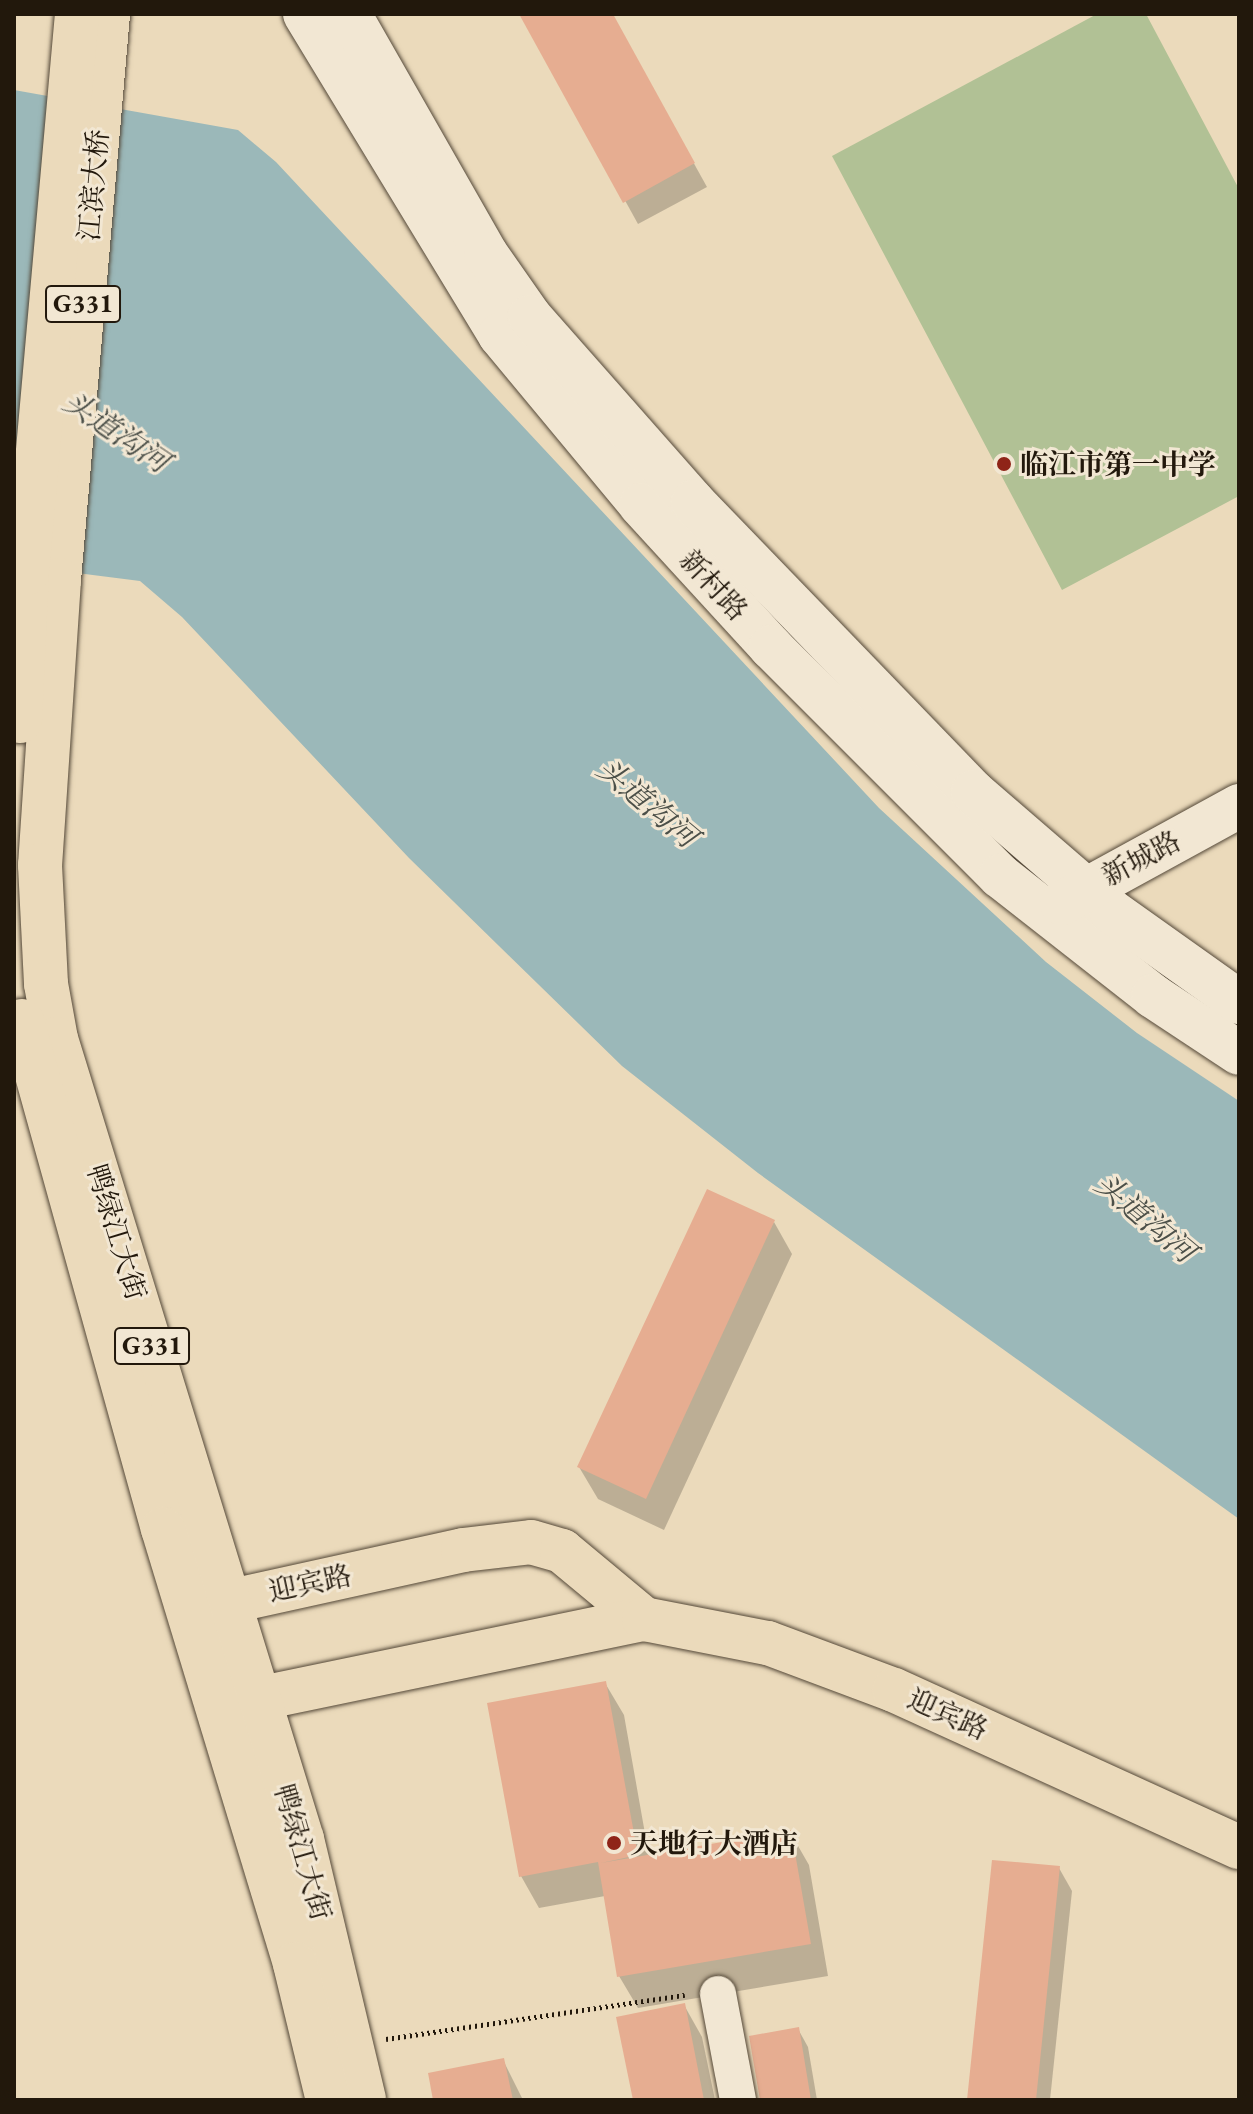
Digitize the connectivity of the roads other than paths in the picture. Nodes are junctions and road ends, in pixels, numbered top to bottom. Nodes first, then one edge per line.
1 (305, 14) edge
2 (349, 14) edge
3 (92, 20) edge
4 (43, 576) junction
5 (1239, 806) edge
6 (14, 867) edge
7 (1084, 888) junction
8 (1046, 914) junction
9 (14, 950) edge
10 (1239, 1002) edge
11 (1239, 1053) edge
12 (208, 1606) junction
13 (644, 1619) junction
14 (238, 1703) junction
15 (1239, 1847) edge
16 (718, 1994) road end
17 (328, 2100) edge
18 (364, 2100) edge
19 (738, 2100) edge

1 - 8 street, 新村路
2 - 7 street, 新村路
3 - 4 main road, 江滨大桥 / G331
4 - 6 main road, G331
4 - 12 main road, 鸭绿江大街 / G331
5 - 7 street, 新城路
7 - 8 street, 新城路
7 - 10 street, 新村路
8 - 11 street, 新村路
9 - 12 main road, 鸭绿江大街 / G331
12 - 13 main road, 迎宾路
12 - 14 main road, 鸭绿江大街 / G331
13 - 14 main road, 迎宾路
13 - 15 main road, 迎宾路
14 - 17 main road, 鸭绿江大街 / G331
14 - 18 main road, 鸭绿江大街 / G331
16 - 19 street

